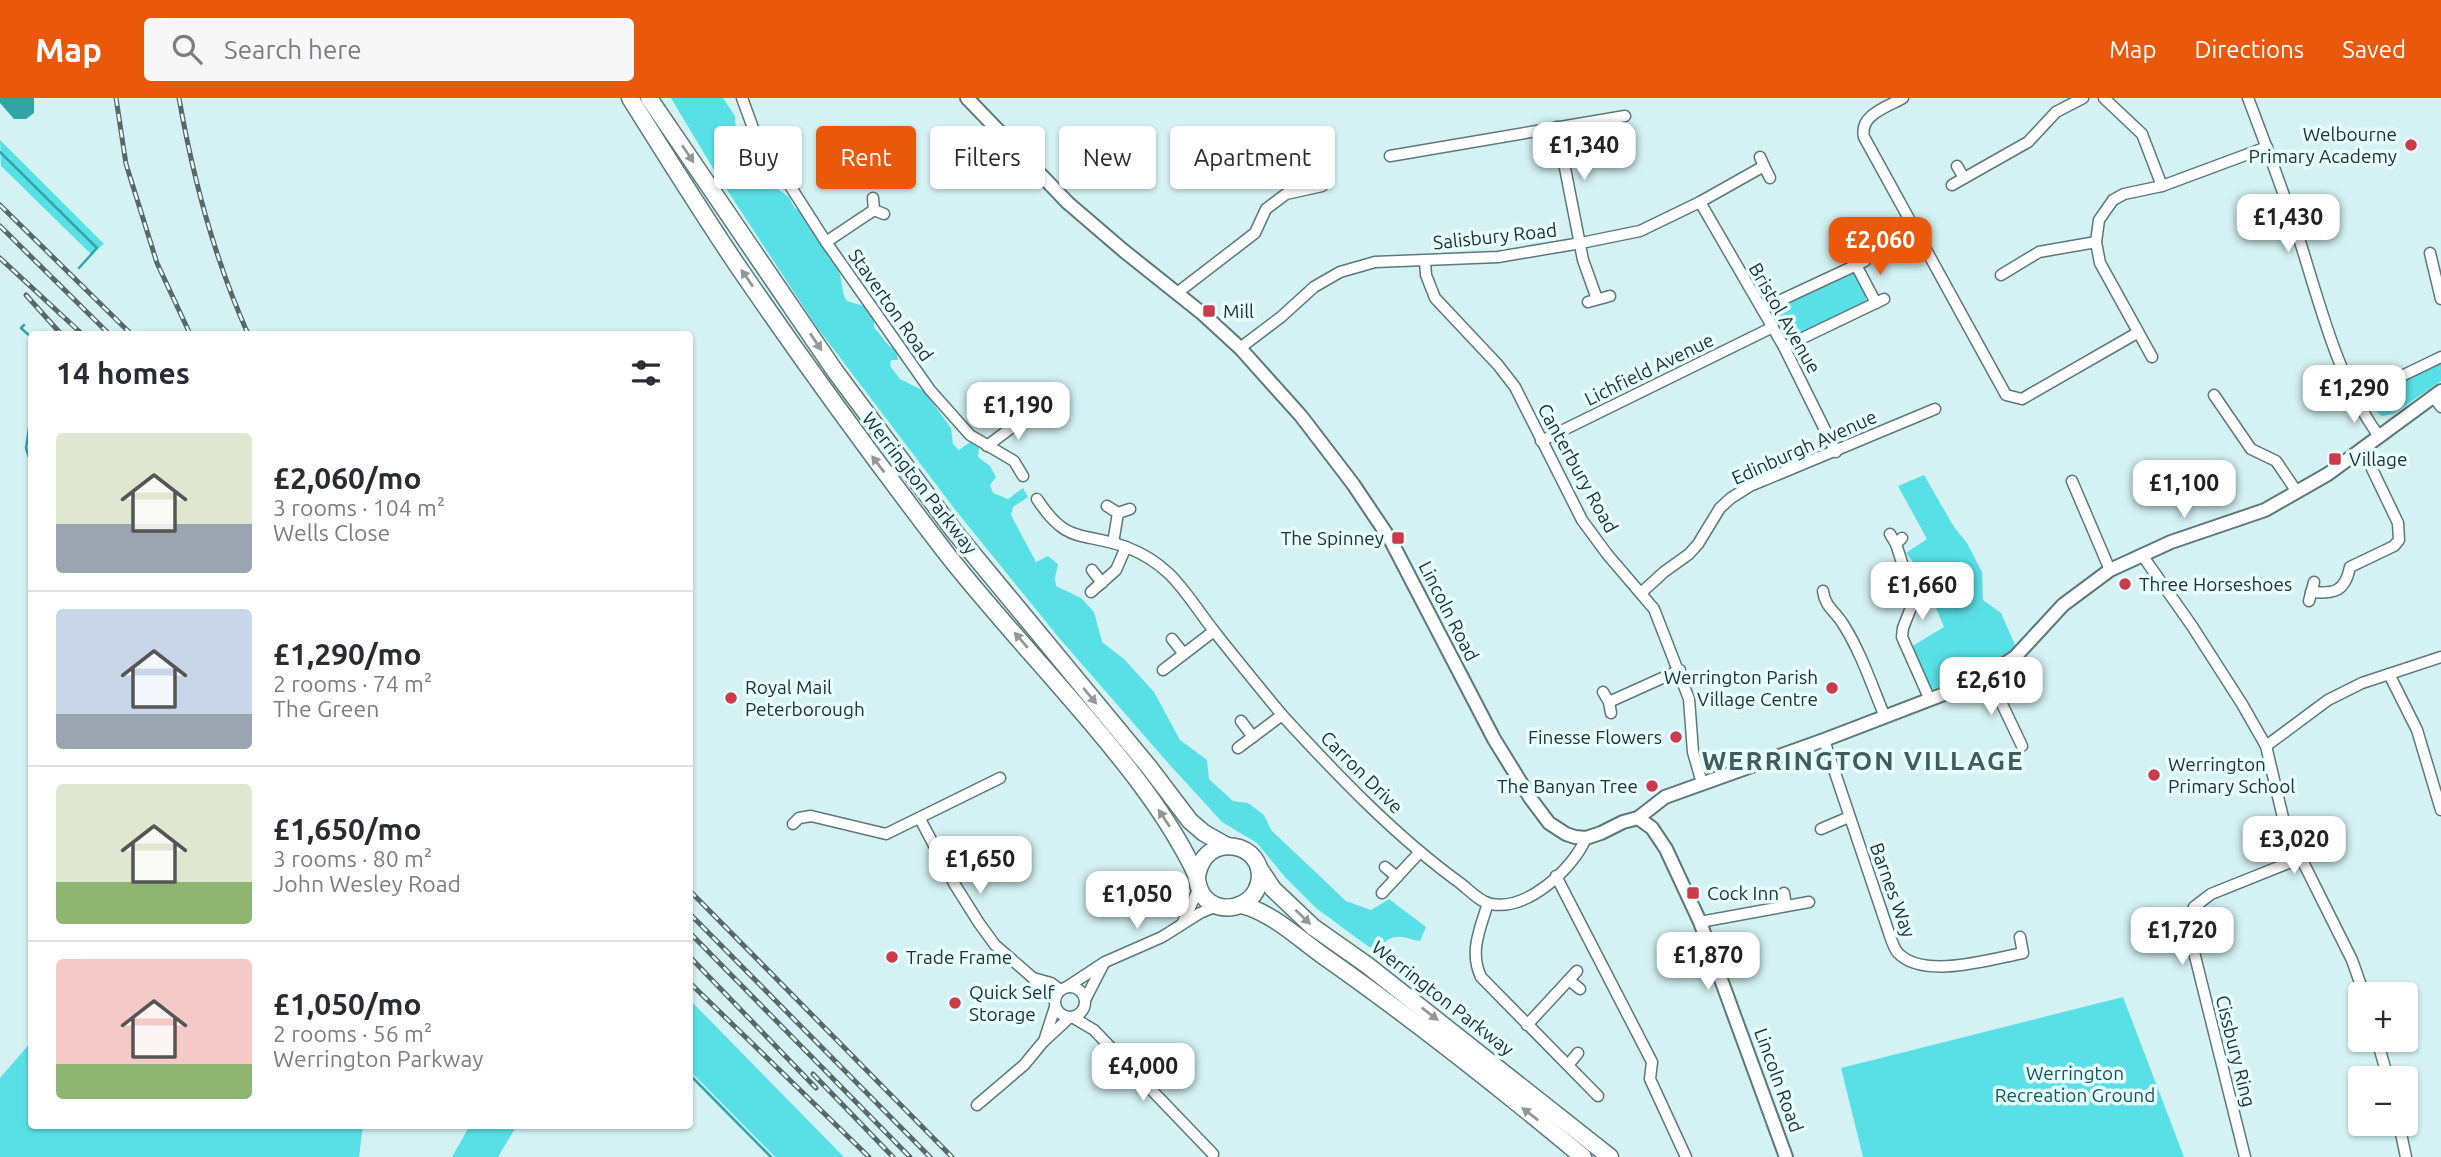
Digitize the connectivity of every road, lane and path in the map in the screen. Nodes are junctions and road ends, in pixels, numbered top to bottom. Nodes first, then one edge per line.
1 (629, 98) edge
2 (649, 98) edge
3 (742, 98) edge
4 (967, 98) edge
5 (1903, 98) edge
6 (2083, 98) edge
7 (2104, 98) edge
8 (2248, 98) edge
9 (1625, 116) dead end
10 (1557, 127) junction
11 (2267, 147) junction
12 (1390, 156) dead end
13 (1957, 166) dead end
14 (1770, 178) dead end
15 (1964, 178) junction
16 (1952, 185) dead end
17 (2162, 186) junction
18 (1308, 189) edge
19 (873, 198) dead end
20 (1700, 202) junction
21 (826, 242) junction
22 (2096, 242) junction
23 (1581, 243) junction
24 (2430, 253) dead end
25 (1425, 261) junction
26 (2001, 275) dead end
27 (2438, 281) edge
28 (1177, 293) junction
29 (1610, 296) dead end
30 (2441, 299) edge
31 (1762, 309) junction
32 (1773, 327) junction
33 (2137, 333) junction
34 (1784, 347) junction
35 (1240, 348) junction
36 (2152, 357) dead end
37 (2441, 357) edge
38 (2437, 393) edge
39 (2214, 395) dead end
40 (2356, 398) junction
41 (2441, 407) edge
42 (1936, 409) dead end
43 (1031, 413) dead end
44 (2378, 435) junction
45 (1541, 442) junction
46 (987, 446) junction
47 (2362, 448) junction
48 (1836, 452) junction
49 (1023, 476) dead end
50 (2072, 481) dead end
51 (2297, 492) junction
52 (1037, 499) dead end
53 (1107, 506) dead end
54 (1130, 509) dead end
55 (1118, 513) junction
56 (1889, 534) dead end
57 (1113, 543) junction
58 (1126, 547) junction
59 (2142, 555) junction
60 (1092, 570) dead end
61 (2110, 570) junction
62 (1102, 583) junction
63 (1823, 591) dead end
64 (1091, 592) dead end
65 (1642, 592) junction
66 (2312, 592) dead end
67 (1213, 631) junction
68 (1172, 639) dead end
69 (1184, 654) junction
70 (2441, 657) edge
71 (1163, 670) dead end
72 (1679, 670) junction
73 (1996, 670) junction
74 (2389, 674) junction
75 (1602, 692) dead end
76 (1930, 700) junction
77 (1608, 702) junction
78 (1611, 713) dead end
79 (1282, 715) junction
80 (1885, 717) junction
81 (1241, 721) dead end
82 (1253, 737) junction
83 (1824, 740) junction
84 (2022, 746) dead end
85 (2266, 746) junction
86 (1238, 748) dead end
87 (1000, 778) dead end
88 (1702, 783) junction
89 (2441, 810) edge
90 (1849, 817) junction
91 (1638, 818) junction
92 (920, 819) junction
93 (793, 824) dead end
94 (1821, 829) dead end
95 (1586, 838) junction
96 (1227, 846) junction
97 (1419, 853) junction
98 (2301, 858) junction
99 (1258, 866) junction
100 (1385, 867) dead end
101 (1556, 876) junction
102 (1397, 877) junction
103 (1198, 883) junction
104 (1784, 892) dead end
105 (1382, 893) dead end
106 (1810, 902) dead end
107 (1488, 903) junction
108 (1241, 905) junction
109 (1217, 906) junction
110 (1786, 906) junction
111 (1700, 922) junction
112 (1181, 925) junction
113 (2020, 937) dead end
114 (1105, 962) junction
115 (1577, 971) dead end
116 (1033, 978) junction
117 (1569, 980) junction
118 (2360, 982) edge
119 (1064, 989) junction
120 (1580, 989) dead end
121 (1055, 1003) junction
122 (1085, 1003) junction
123 (1071, 1018) junction
124 (1527, 1025) junction
125 (1094, 1030) junction
126 (1043, 1042) junction
127 (1578, 1053) dead end
128 (1568, 1065) junction
129 (1598, 1096) dead end
130 (977, 1105) dead end
131 (2402, 1136) edge
132 (1213, 1154) dead end
133 (1583, 1157) edge
134 (1609, 1157) edge
135 (1686, 1157) edge
136 (1786, 1157) edge
137 (2245, 1157) edge
138 (2406, 1157) edge

103 -> 1 highway, Werrington Parkway
2 -> 96 highway, Werrington Parkway
3 - 21 street, Staverton Road
4 - 28 street, Lincoln Road
5 - 33 street
6 - 15 street
7 - 17 street
8 - 11 street
9 - 10 street
10 - 12 street
10 - 23 street
11 - 17 street
11 - 40 street
13 - 15 street
14 - 20 street, Salisbury Road
15 - 16 street
17 - 22 street
18 - 28 street
19 - 21 street, Staverton Road
20 - 23 street, Salisbury Road
20 - 31 street, Bristol Avenue
21 - 46 street, Staverton Road
22 - 26 street
22 - 33 street
23 - 25 street, Salisbury Road
23 - 29 street
24 - 27 street
25 - 35 street, Salisbury Road
25 - 45 street, Canterbury Road
27 - 30 street
28 - 35 street, Lincoln Road
31 - 32 street, Bristol Avenue
31 - 34 street
32 - 34 street, Bristol Avenue
32 - 45 street, Lichfield Avenue
33 - 36 street
34 - 48 street, Bristol Avenue
35 - 95 street, Lincoln Road
37 - 40 street
38 - 41 street
38 - 44 street
39 - 51 street
40 - 44 street
42 - 48 street, Edinburgh Avenue
43 - 46 street
44 - 47 street
45 - 65 street, Canterbury Road
46 - 49 street, Staverton Road
47 - 51 street
47 - 66 street
48 - 65 street, Edinburgh Avenue
50 - 61 street
51 - 59 street
52 - 57 street, Carron Drive
53 - 55 street
54 - 55 street
55 - 57 street
56 - 76 street
57 - 58 street, Carron Drive
58 - 62 street
58 - 67 street, Carron Drive
59 - 61 street
59 - 85 street
60 - 62 street
61 - 73 street
62 - 64 street
63 - 80 street
65 - 72 street, Canterbury Road
67 - 69 street
67 - 79 street, Carron Drive
68 - 69 street
69 - 71 street
70 - 74 street
72 - 77 street
72 - 88 street, Canterbury Road
73 - 76 street
73 - 84 street
74 - 85 street
74 - 89 street
75 - 77 street
76 - 80 street
77 - 78 street
79 - 82 street
79 - 97 street, Carron Drive
80 - 83 street
81 - 82 street
82 - 86 street
83 - 88 street
83 - 90 street, Barnes Way
85 - 98 street
87 - 92 street
88 - 91 street
90 - 94 street
90 - 113 street, Barnes Way
91 - 95 street
91 - 111 street, Lincoln Road
92 - 93 street
92 - 116 street
95 - 101 street
96 - 99 highway
96 - 103 highway
97 - 102 street
97 - 107 street, Carron Drive
98 - 118 street
98 - 137 street, Cissbury Ring
99 - 108 highway
99 -> 134 highway, Werrington Parkway
100 - 102 street
101 - 107 street
101 - 135 street
102 - 105 street
103 - 109 highway
103 - 112 street
104 - 110 street
106 - 110 street
107 - 124 street
108 - 109 highway
133 -> 108 highway, Werrington Parkway
109 - 112 street
110 - 111 street
111 - 136 street, Lincoln Road
112 - 114 street
114 - 119 street
114 - 122 street
115 - 117 street
116 - 119 street
116 - 121 street
117 - 120 street
117 - 124 street
119 - 121 street
119 - 122 street
121 - 123 street
121 - 126 street
122 - 123 street
122 - 125 street
123 - 125 street
123 - 126 street
124 - 128 street
125 - 132 street
126 - 130 street
127 - 128 street
128 - 129 street
131 - 138 street

